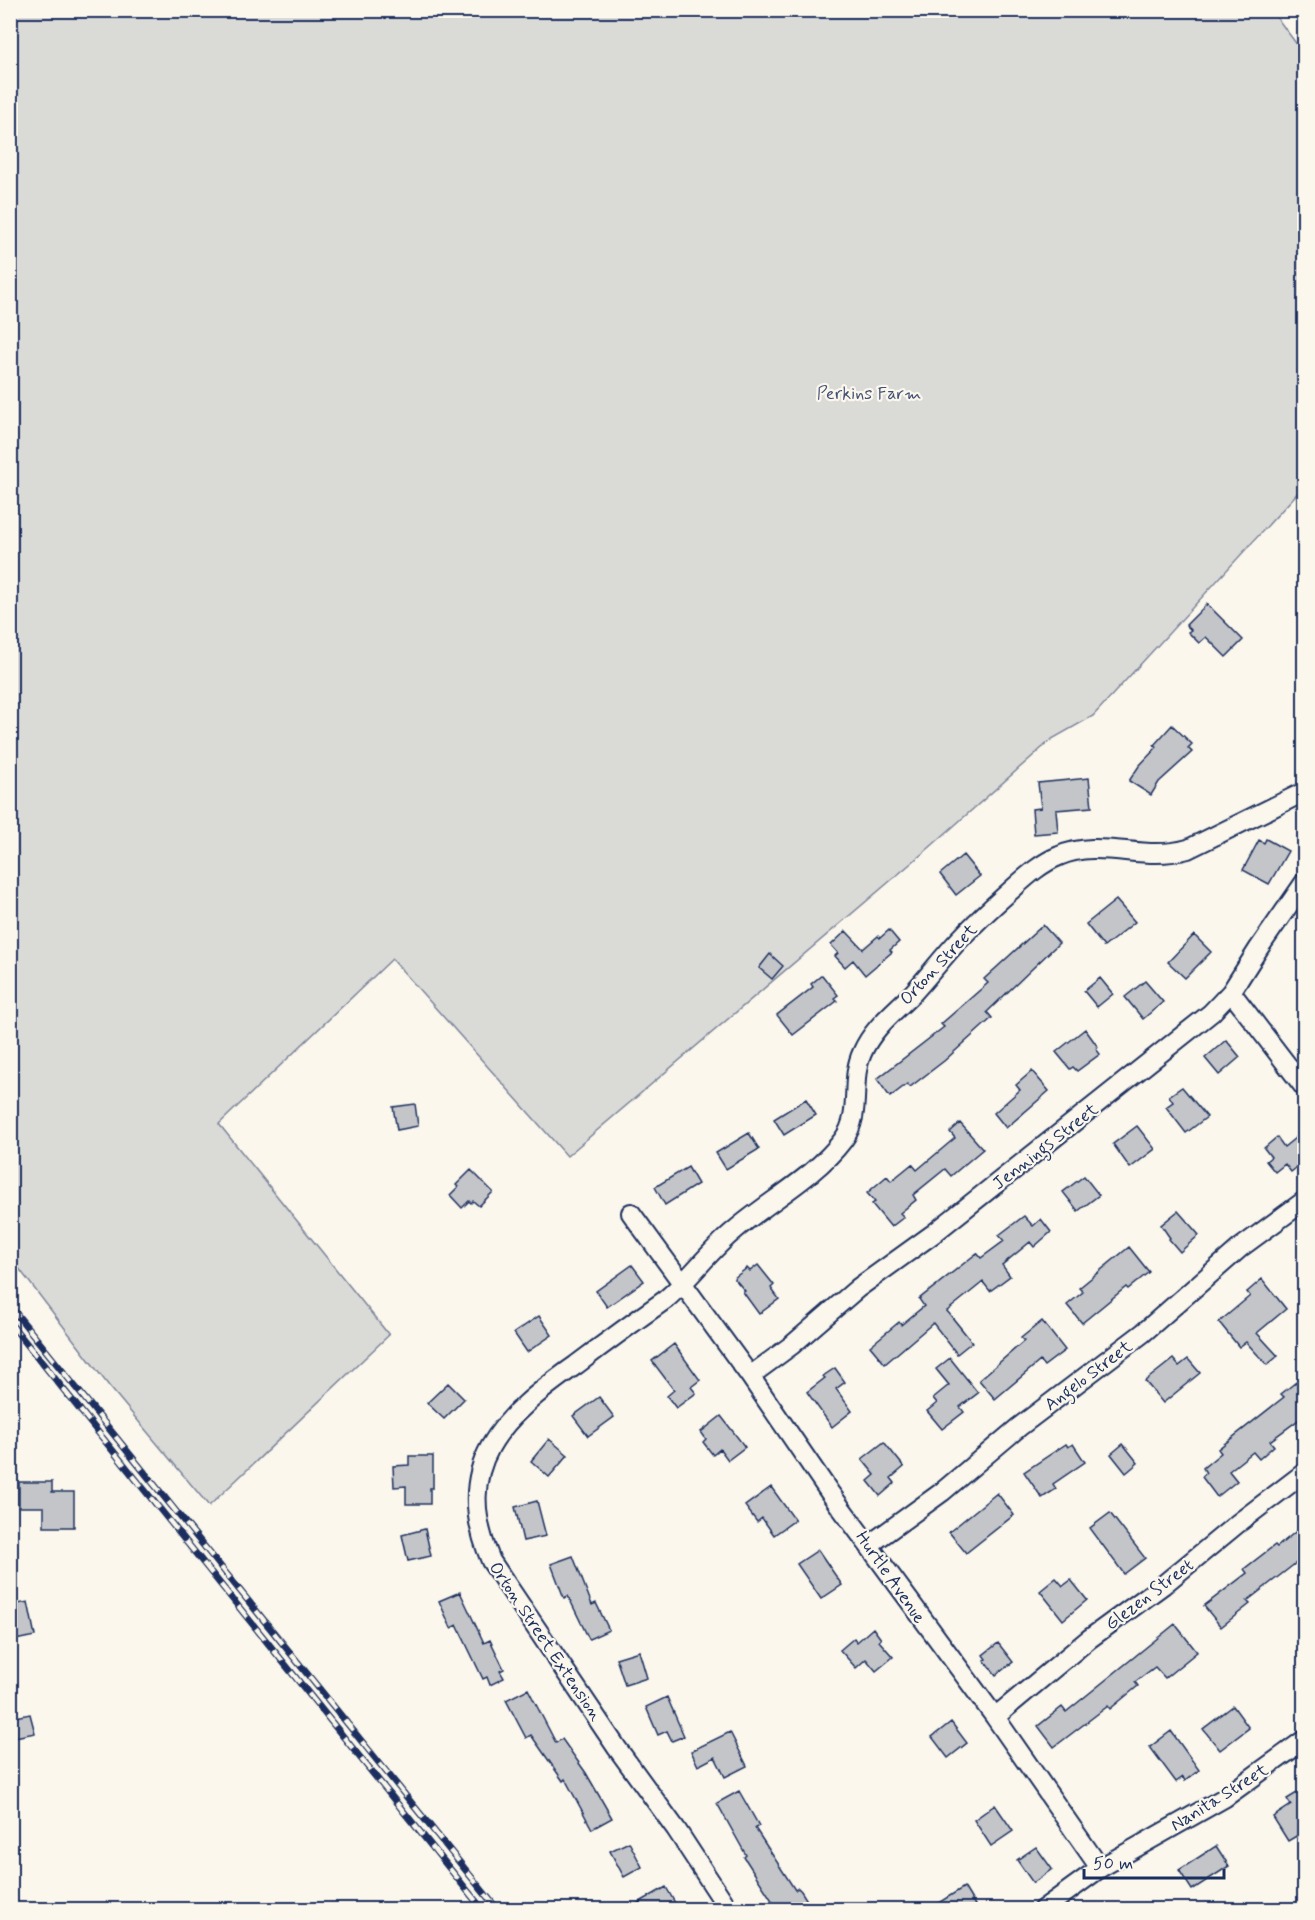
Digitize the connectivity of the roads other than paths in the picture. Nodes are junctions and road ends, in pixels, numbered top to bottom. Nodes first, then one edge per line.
1 (1305, 792) edge
2 (1305, 883) edge
3 (1231, 993) junction
4 (1305, 1087) edge
5 (1305, 1201) edge
6 (631, 1213) dead end
7 (683, 1285) junction
8 (750, 1376) junction
9 (1305, 1473) edge
10 (869, 1545) junction
11 (994, 1717) junction
12 (1305, 1740) edge
13 (1100, 1868) junction
14 (729, 1910) edge
15 (1042, 1910) edge

1 - 7 street, Orton Street
2 - 3 street, Jennings Street
3 - 4 street
3 - 8 street, Jennings Street
5 - 10 street, Angelo Street
6 - 7 street, Hurtle Avenue
7 - 8 street, Hurtle Avenue
7 - 14 street, Orton Street Extension
8 - 10 street, Hurtle Avenue
9 - 11 street, Glezen Street
10 - 11 street, Hurtle Avenue
11 - 13 street, Hurtle Avenue
12 - 13 street, Nanita Street
13 - 15 street

